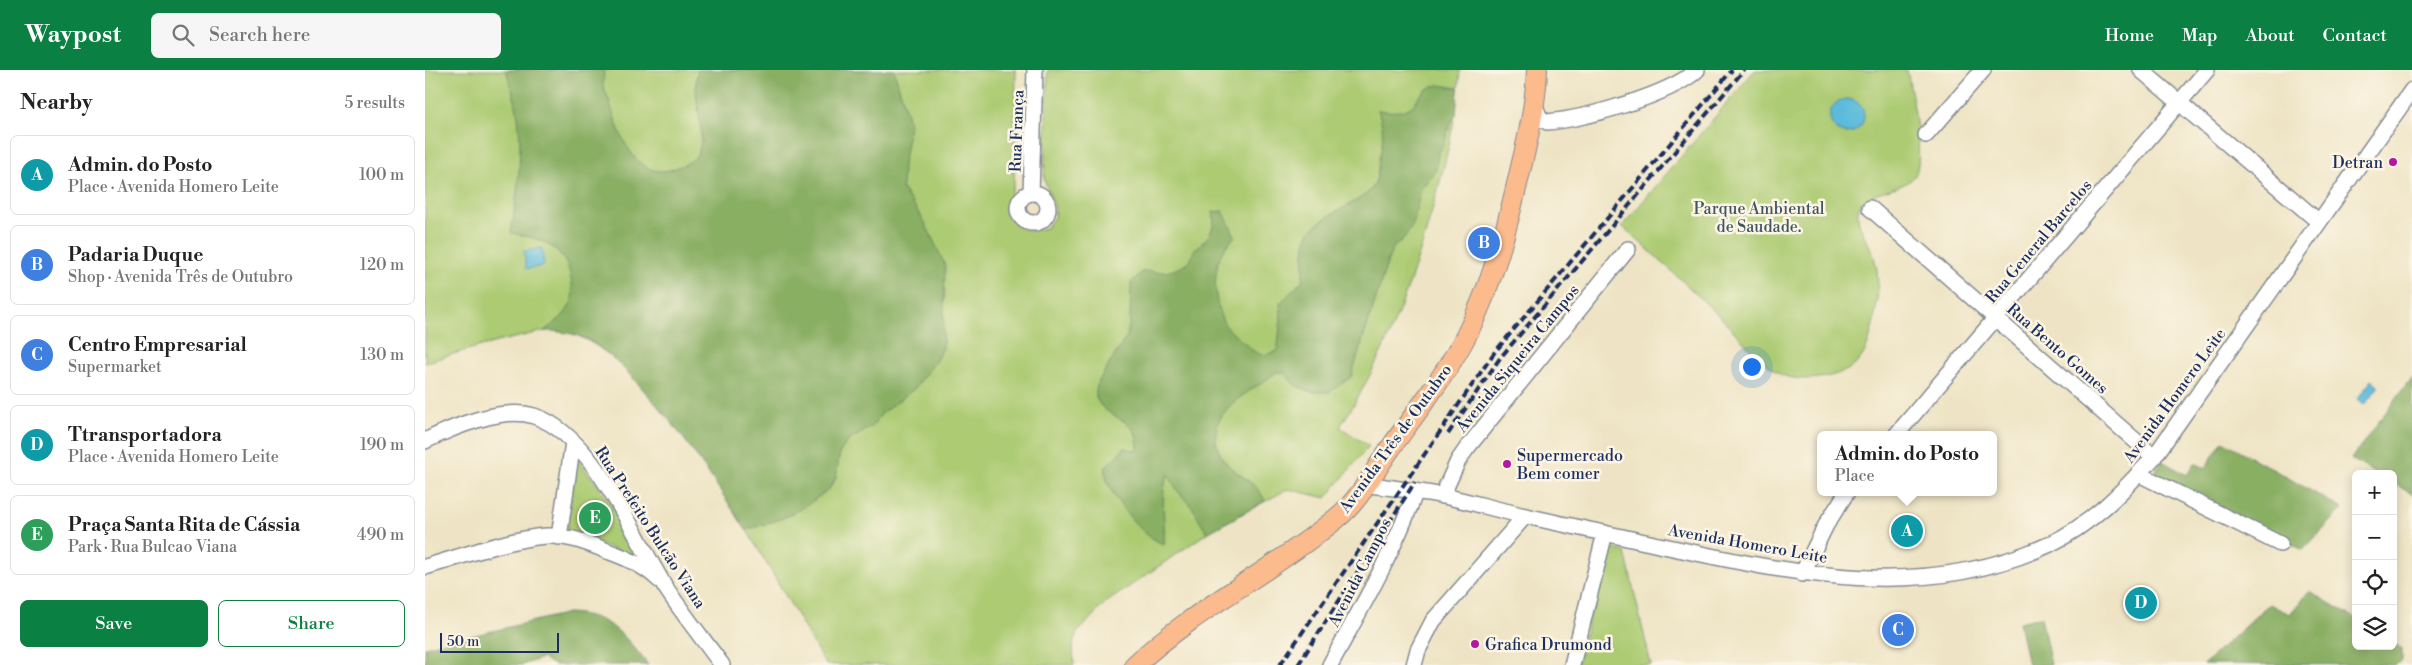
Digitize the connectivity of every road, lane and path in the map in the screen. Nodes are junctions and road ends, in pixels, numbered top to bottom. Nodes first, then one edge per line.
1 (1035, 70) edge
2 (1537, 70) edge
3 (1697, 70) edge
4 (1983, 70) edge
5 (2141, 70) edge
6 (2207, 70) edge
7 (2412, 90) edge
8 (2179, 102) junction
9 (1538, 116) junction
10 (1926, 135) dead end
11 (1031, 193) dead end
12 (1870, 208) dead end
13 (2319, 222) junction
14 (1628, 249) dead end
15 (1997, 318) junction
16 (1899, 431) edge
17 (425, 441) edge
18 (573, 442) junction
19 (2154, 457) junction
20 (2139, 474) junction
21 (1365, 484) junction
22 (1415, 493) junction
23 (1442, 496) junction
24 (1844, 496) edge
25 (1525, 516) junction
26 (1605, 533) junction
27 (559, 537) junction
28 (2279, 544) dead end
29 (425, 567) edge
30 (1802, 574) junction
31 (665, 587) junction
32 (722, 665) edge
33 (1135, 665) edge
34 (1330, 665) edge
35 (1414, 665) edge
36 (1573, 665) edge

1 - 11 street, Rua França
2 - 9 main road, Avenida Três de Outubro
3 - 9 street
4 - 10 street
5 - 8 street
6 - 8 street, Rua General Barcelos
7 - 13 street, Avenida Homero Leite
8 - 13 street
8 - 15 street, Rua General Barcelos
9 - 21 main road, Avenida Três de Outubro
12 - 15 street, Rua Bento Gomes
13 - 19 street, Avenida Homero Leite
14 - 23 street, Avenida Siqueira Campos
15 - 16 street, Rua General Barcelos
15 - 19 street, Rua Bento Gomes
17 - 18 street, Rua Prefeito Bulcão Viana
18 - 27 street
18 - 31 street, Rua Prefeito Bulcão Viana
19 - 20 street, Avenida Homero Leite
20 - 28 street
20 - 30 street, Avenida Homero Leite
21 - 22 street, Avenida Homero Leite
21 - 33 main road, Avenida Três de Outubro
22 - 23 street, Avenida Homero Leite
22 - 34 street, Avenida Campos
23 - 25 street, Avenida Homero Leite
24 - 30 street
25 - 26 street, Avenida Homero Leite
25 - 35 street
26 - 30 street, Avenida Homero Leite
26 - 36 street
27 - 29 street
27 - 31 street
31 - 32 street, Rua Prefeito Bulcão Viana

